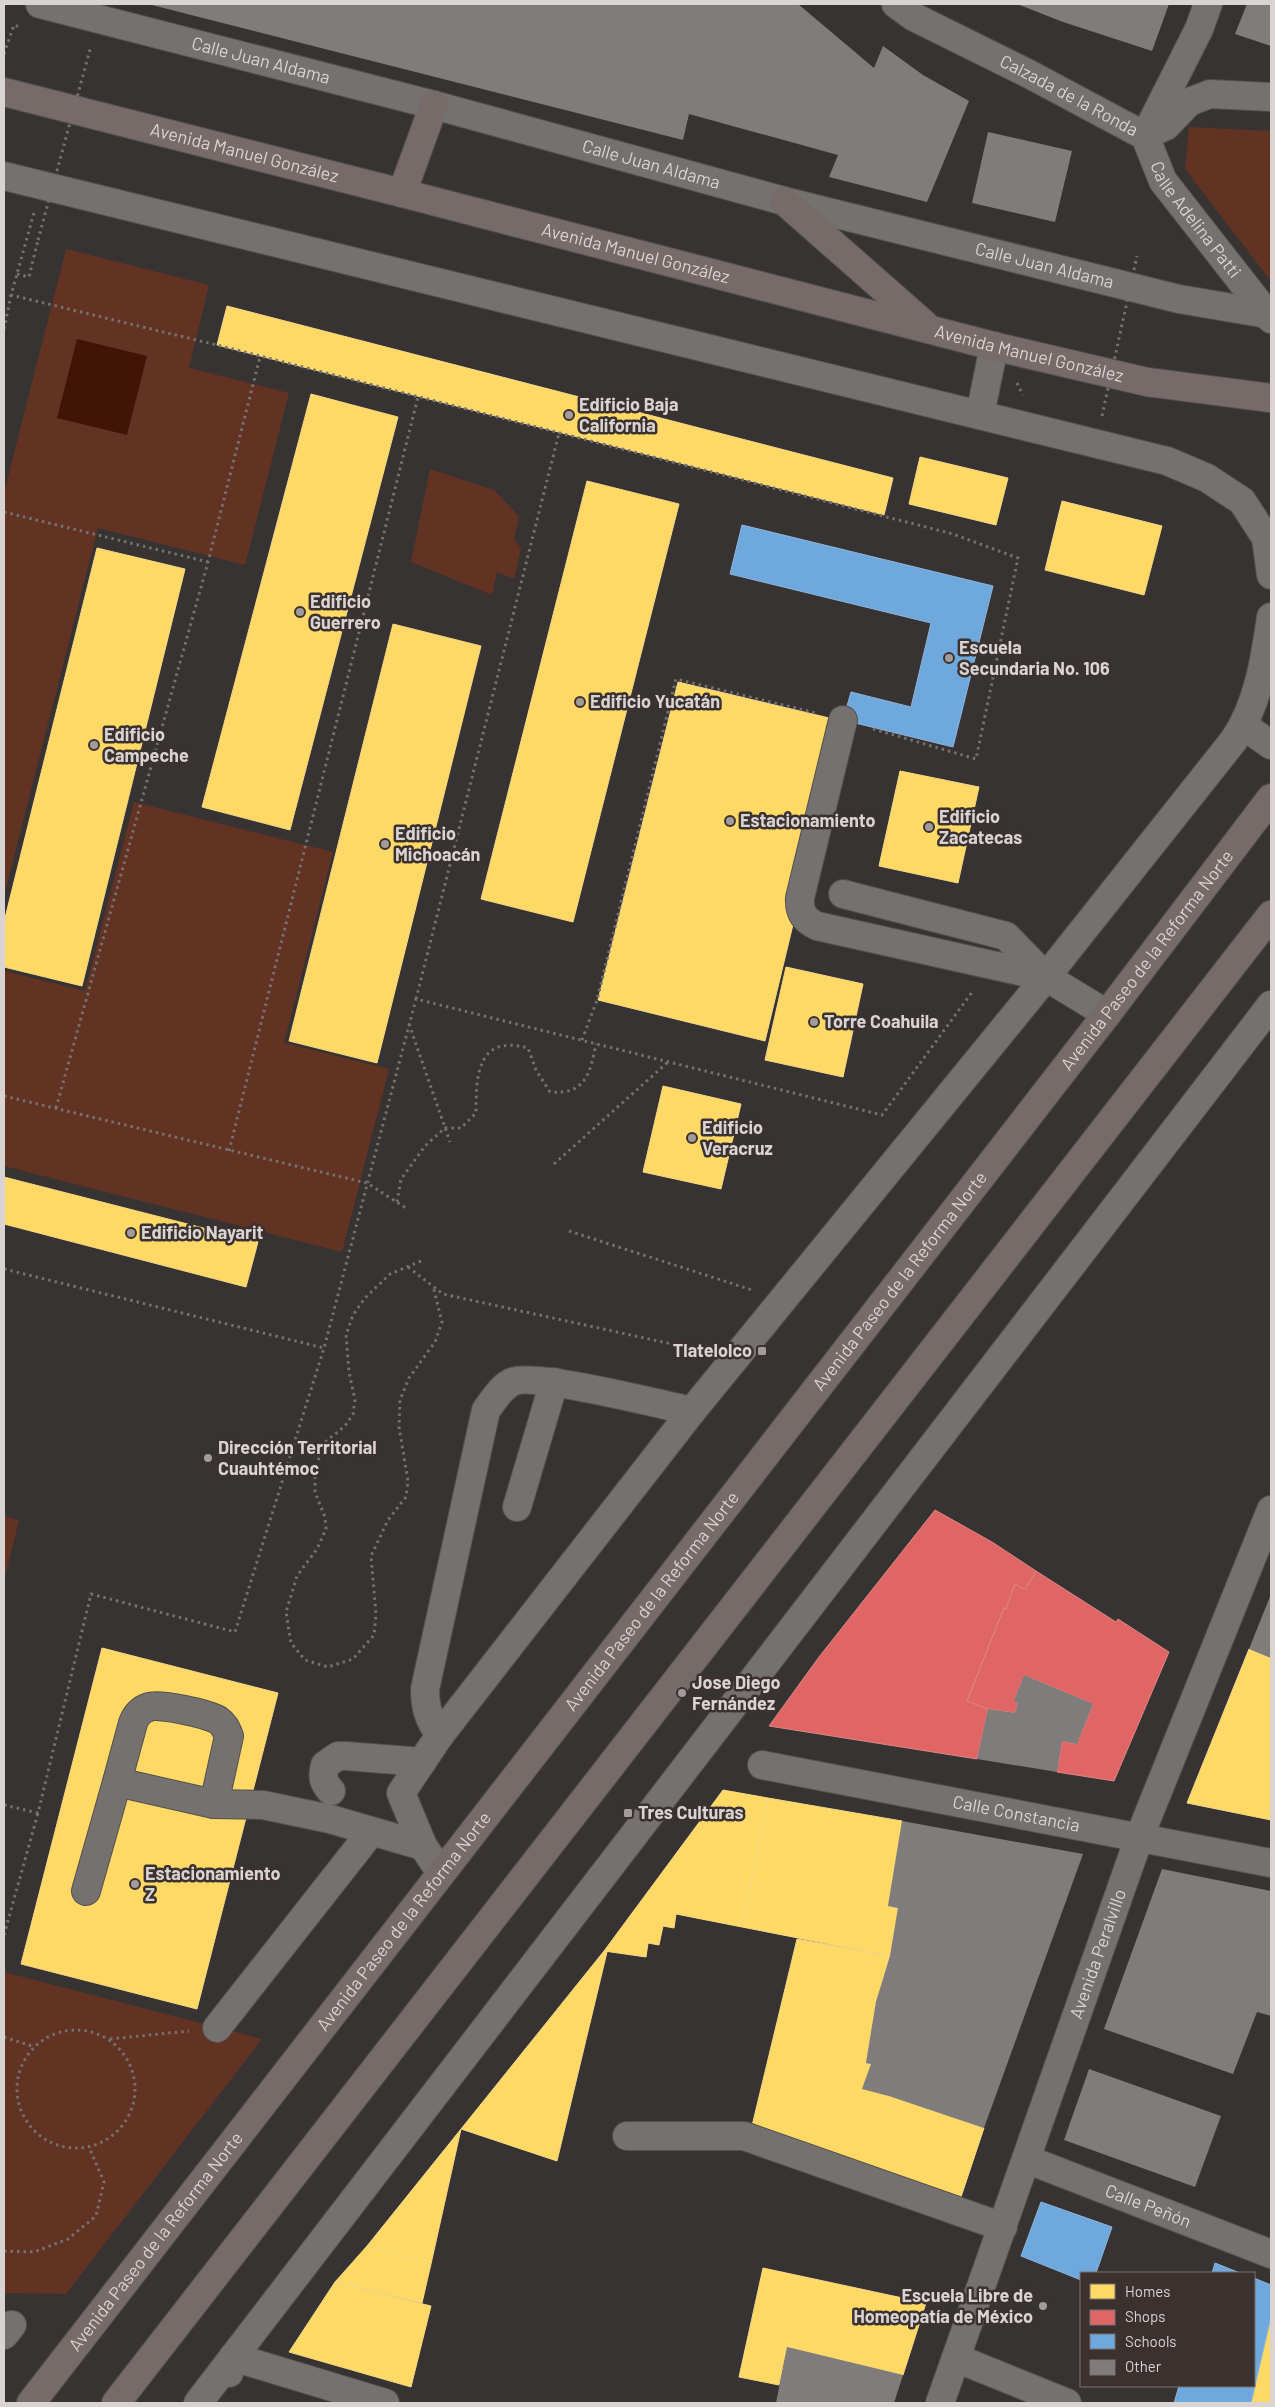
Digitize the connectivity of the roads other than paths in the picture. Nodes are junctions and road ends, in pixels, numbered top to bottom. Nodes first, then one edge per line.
1 (40, 4) edge
2 (896, 4) edge
3 (1208, 4) edge
4 (90, 10) edge
5 (4, 92) edge
6 (1271, 97) edge
7 (434, 105) junction
8 (1145, 136) junction
9 (4, 176) edge
10 (402, 192) junction
11 (784, 201) junction
12 (1269, 317) edge
13 (929, 328) junction
14 (994, 346) junction
15 (1271, 398) edge
16 (980, 416) junction
17 (1271, 575) edge
18 (1271, 617) edge
19 (844, 720) road end
20 (1244, 726) junction
21 (1271, 745) edge
22 (1271, 798) edge
23 (843, 894) dead end
24 (1271, 914) edge
25 (1046, 977) junction
26 (1271, 1004) edge
27 (1107, 1014) junction
28 (554, 1382) junction
29 (692, 1411) junction
30 (517, 1508) dead end
31 (1271, 1510) edge
32 (440, 1735) junction
33 (422, 1762) junction
34 (762, 1765) dead end
35 (117, 1782) junction
36 (331, 1791) dead end
37 (214, 1804) junction
38 (371, 1832) junction
39 (1139, 1838) junction
40 (423, 1846) junction
41 (1271, 1863) edge
42 (441, 1873) junction
43 (86, 1891) dead end
44 (217, 2028) road end
45 (627, 2136) dead end
46 (1026, 2160) junction
47 (1003, 2227) junction
48 (1271, 2254) edge
49 (233, 2358) junction
50 (956, 2358) junction
51 (31, 2403) edge
52 (116, 2403) edge
53 (198, 2403) edge
54 (221, 2403) edge
55 (385, 2403) edge
56 (940, 2403) edge
57 (1067, 2403) edge

1 - 4 street, Calle Juan Aldama
2 - 8 street, Calzada de la Ronda
3 - 8 street
4 - 7 street, Calle Juan Aldama
5 - 10 main road, Avenida Manuel González
6 - 8 street, Calzada de la Ronda
7 - 10 main road
7 - 11 street, Calle Juan Aldama
8 - 12 street, Calle Adelina Patti
9 - 16 street
10 - 13 main road, Avenida Manuel González
11 - 12 street, Calle Juan Aldama
11 - 13 main road
13 - 14 main road, Avenida Manuel González
14 - 15 main road, Avenida Manuel González
14 - 16 street
16 - 17 street
18 - 20 street
19 - 25 street
20 - 21 street
20 - 25 street
22 - 27 main road, Avenida Paseo de la Reforma Norte
23 - 25 street
24 - 52 main road
25 - 27 street
25 - 29 street
26 - 49 street
27 - 42 main road, Avenida Paseo de la Reforma Norte
28 - 29 street
28 - 30 street
28 - 32 street
29 - 32 street
31 - 39 street, Avenida Peralvillo
32 - 33 street
33 - 36 street
33 - 40 street
34 - 39 street, Calle Constancia
35 - 37 street
35 - 37 street
35 - 43 street
37 - 38 street
38 - 40 street
38 - 44 street
39 - 41 street, Calle Constancia
39 - 46 street, Avenida Peralvillo
40 - 42 street
42 - 51 main road, Avenida Paseo de la Reforma Norte
45 - 47 street
46 - 47 street, Avenida Peralvillo
46 - 48 street, Calle Peñón
47 - 50 street, Avenida Peralvillo
49 - 53 street
49 - 54 street
49 - 55 street
50 - 56 street, Avenida Peralvillo
50 - 57 street

